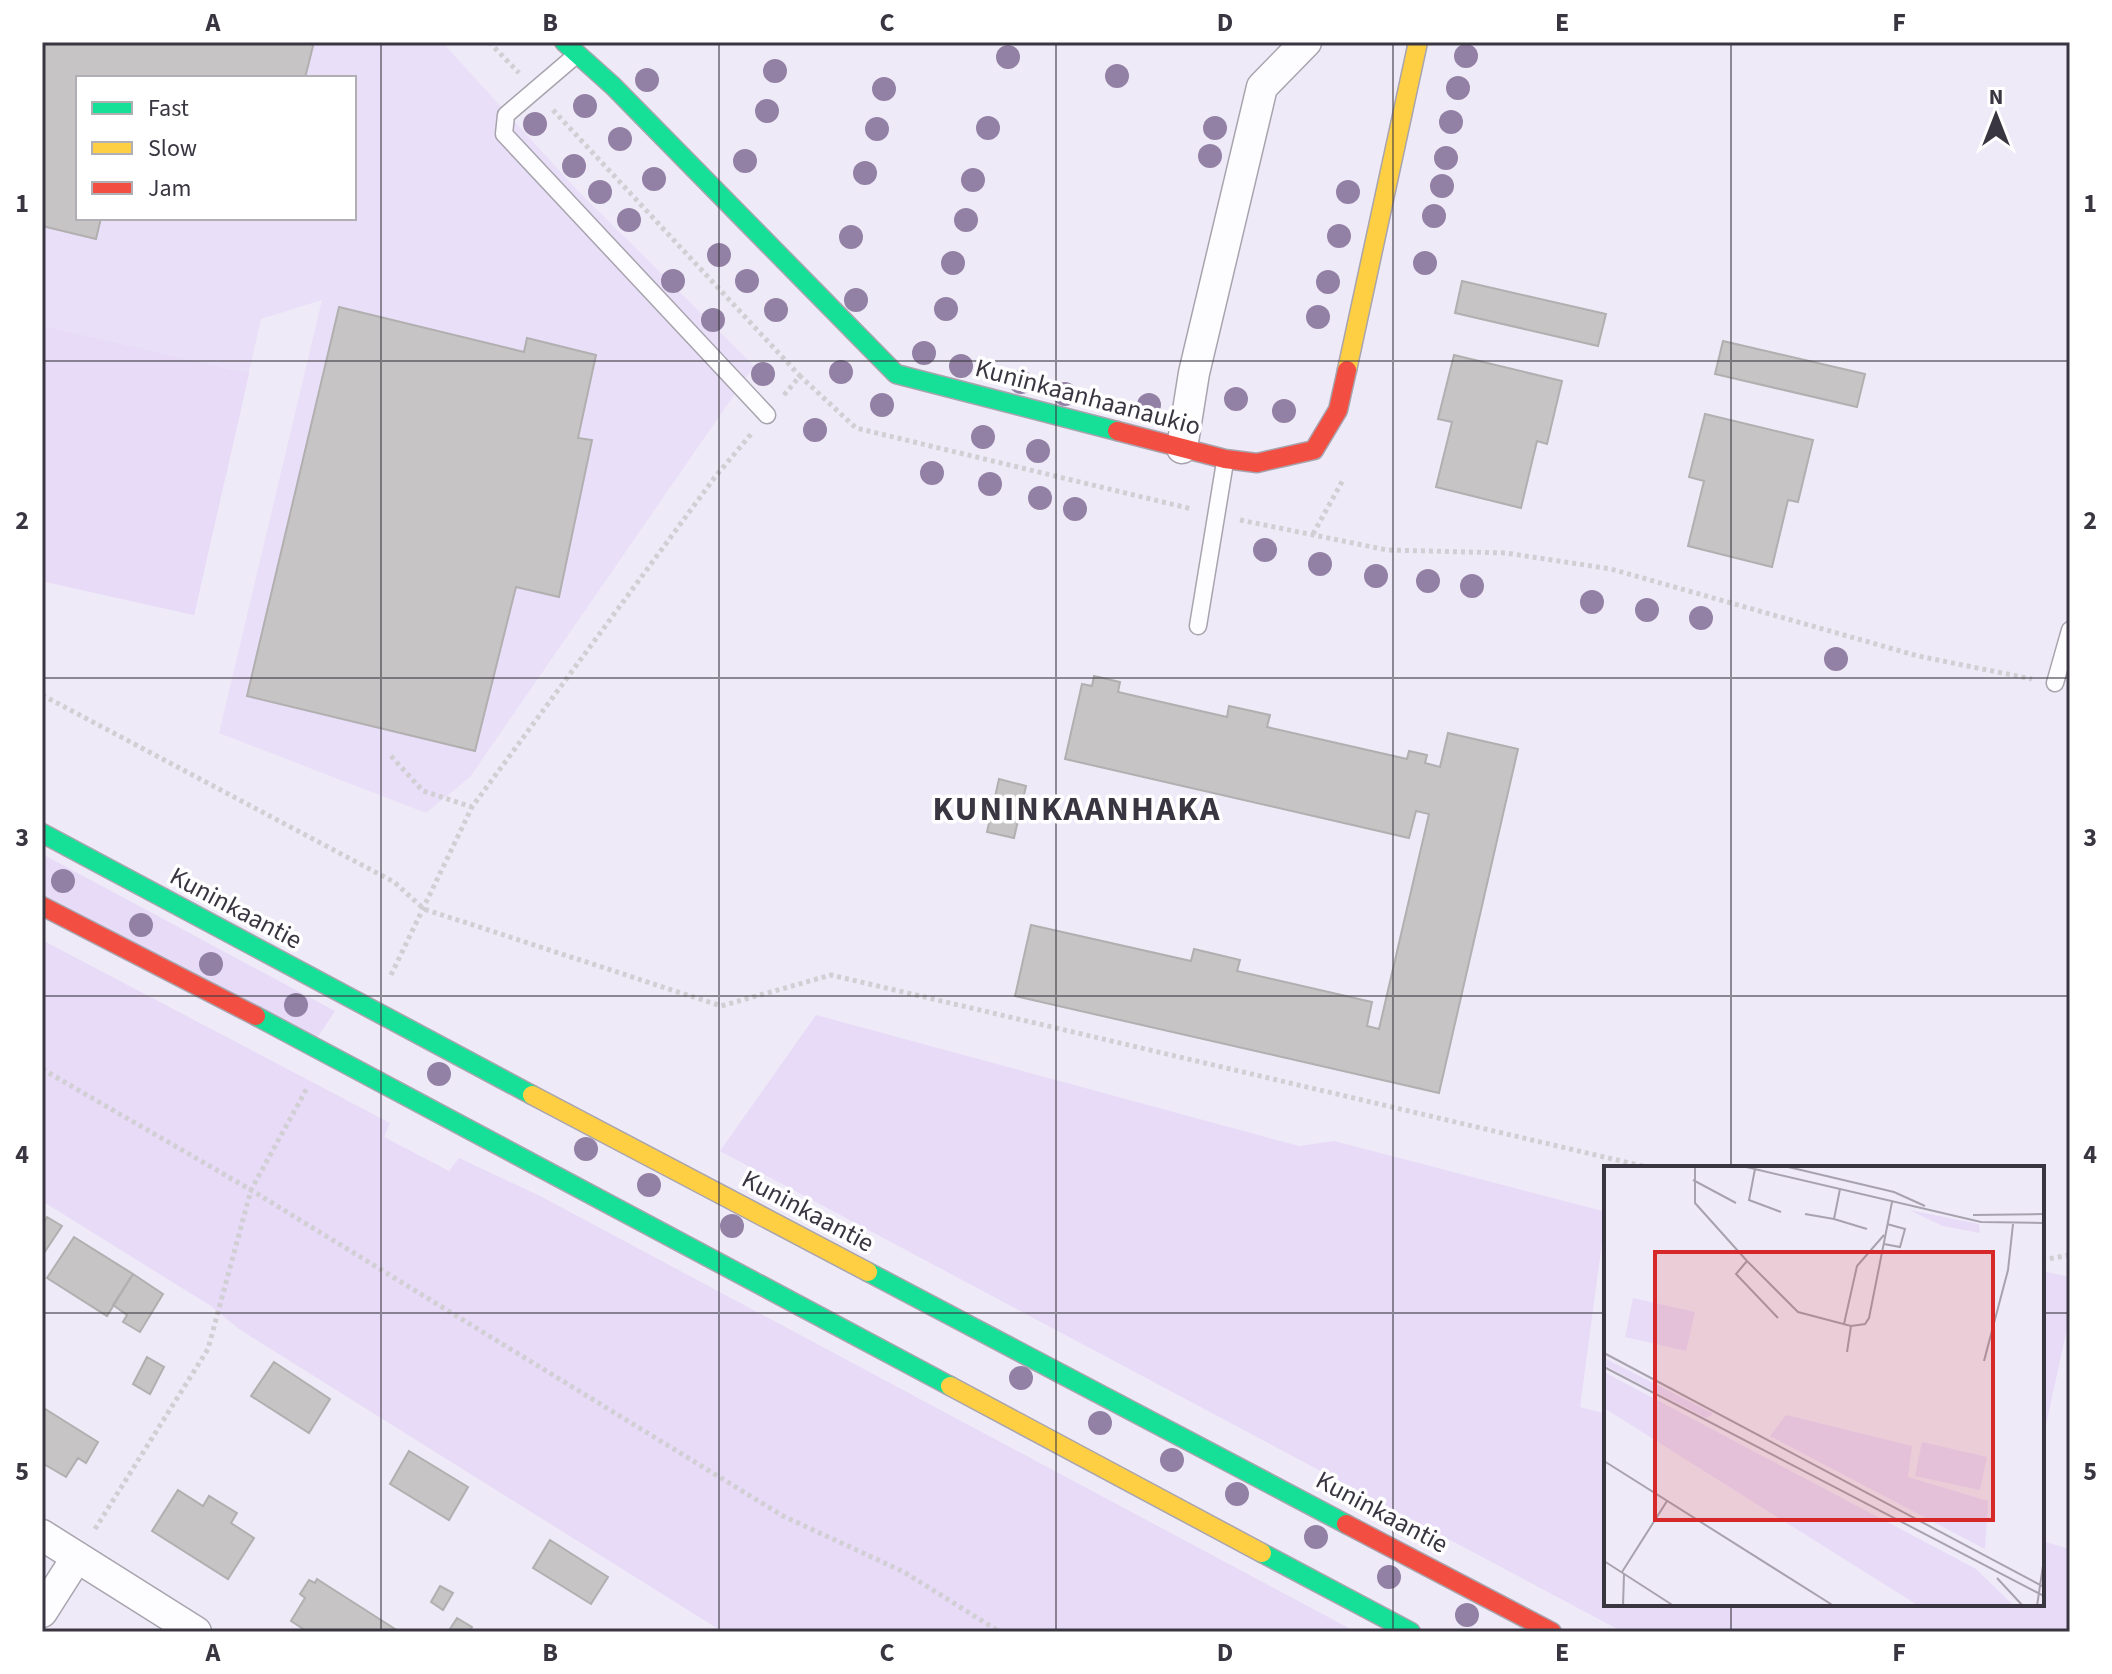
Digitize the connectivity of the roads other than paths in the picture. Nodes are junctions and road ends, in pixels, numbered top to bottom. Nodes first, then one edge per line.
1 (1306, 42) edge
2 (1418, 42) edge
3 (570, 48) edge
4 (767, 415) road end
5 (1182, 448) junction
6 (1225, 459) junction
7 (1198, 626) dead end
8 (2070, 630) edge
9 (2055, 683) road end
10 (42, 833) edge
11 (42, 906) edge
12 (42, 1535) edge
13 (77, 1557) junction
14 (42, 1612) edge
15 (196, 1632) edge
16 (1411, 1632) edge
17 (1552, 1632) edge

1 - 5 street
2 - 6 main road, Kuninkaanhaanaukio
3 - 4 lane
3 - 5 main road, Kuninkaanhaanaukio
5 - 6 main road, Kuninkaanhaanaukio
6 - 7 lane
8 - 9 lane
10 - 17 main road, Kuninkaantie
11 - 16 main road
12 - 13 street
13 - 14 street
13 - 15 street

